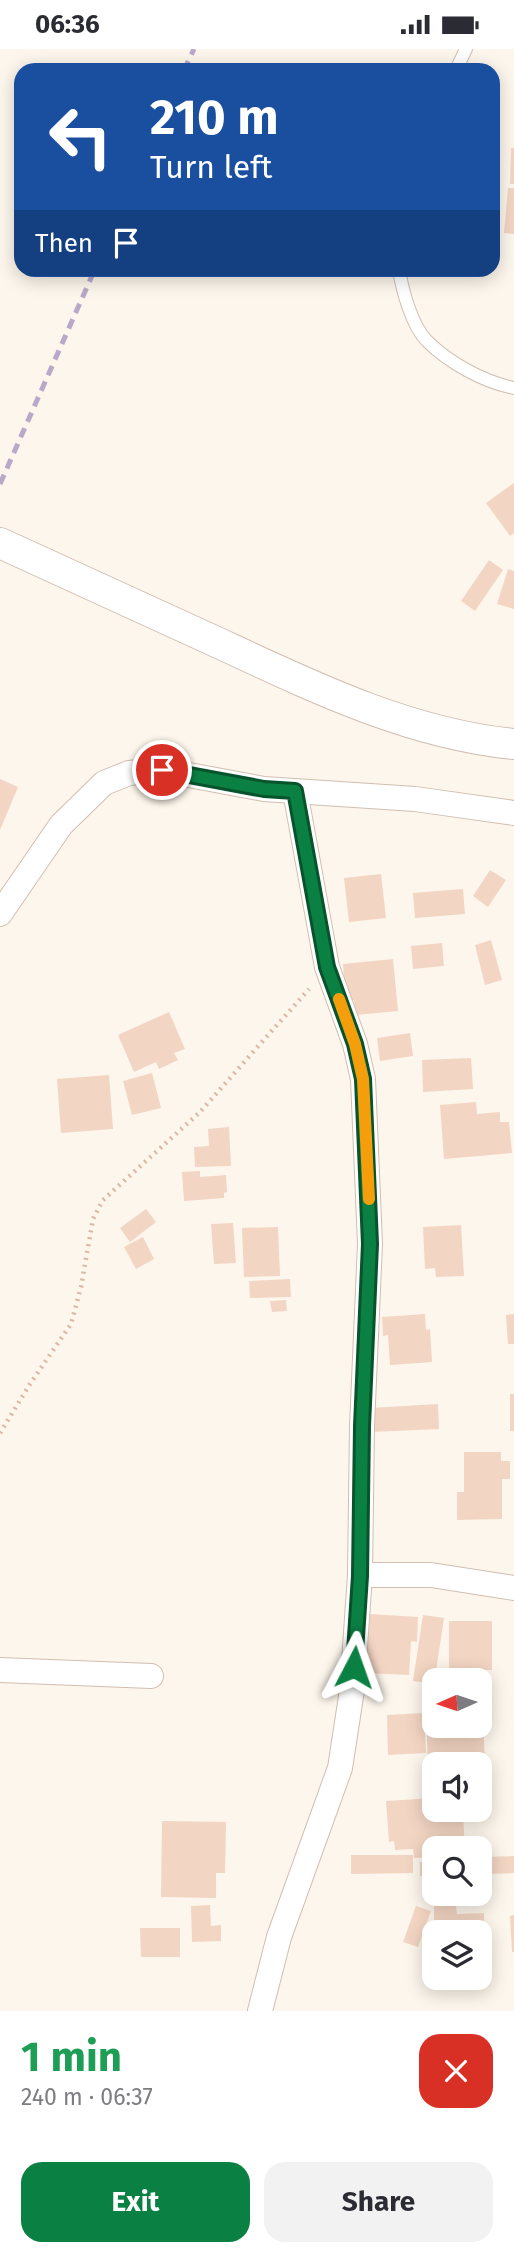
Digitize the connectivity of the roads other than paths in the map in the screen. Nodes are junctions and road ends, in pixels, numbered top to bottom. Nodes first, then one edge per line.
1 (400, 277) edge
2 (514, 388) edge
3 (0, 543) edge
4 (514, 744) edge
5 (295, 791) junction
6 (514, 813) edge
7 (0, 914) edge
8 (360, 1576) junction
9 (514, 1588) edge
10 (0, 1670) edge
11 (151, 1676) dead end
12 (260, 2011) edge

1 - 2 lane
3 - 4 street
5 - 6 street
5 - 7 street
5 - 8 street
8 - 9 street
8 - 12 street
10 - 11 street

